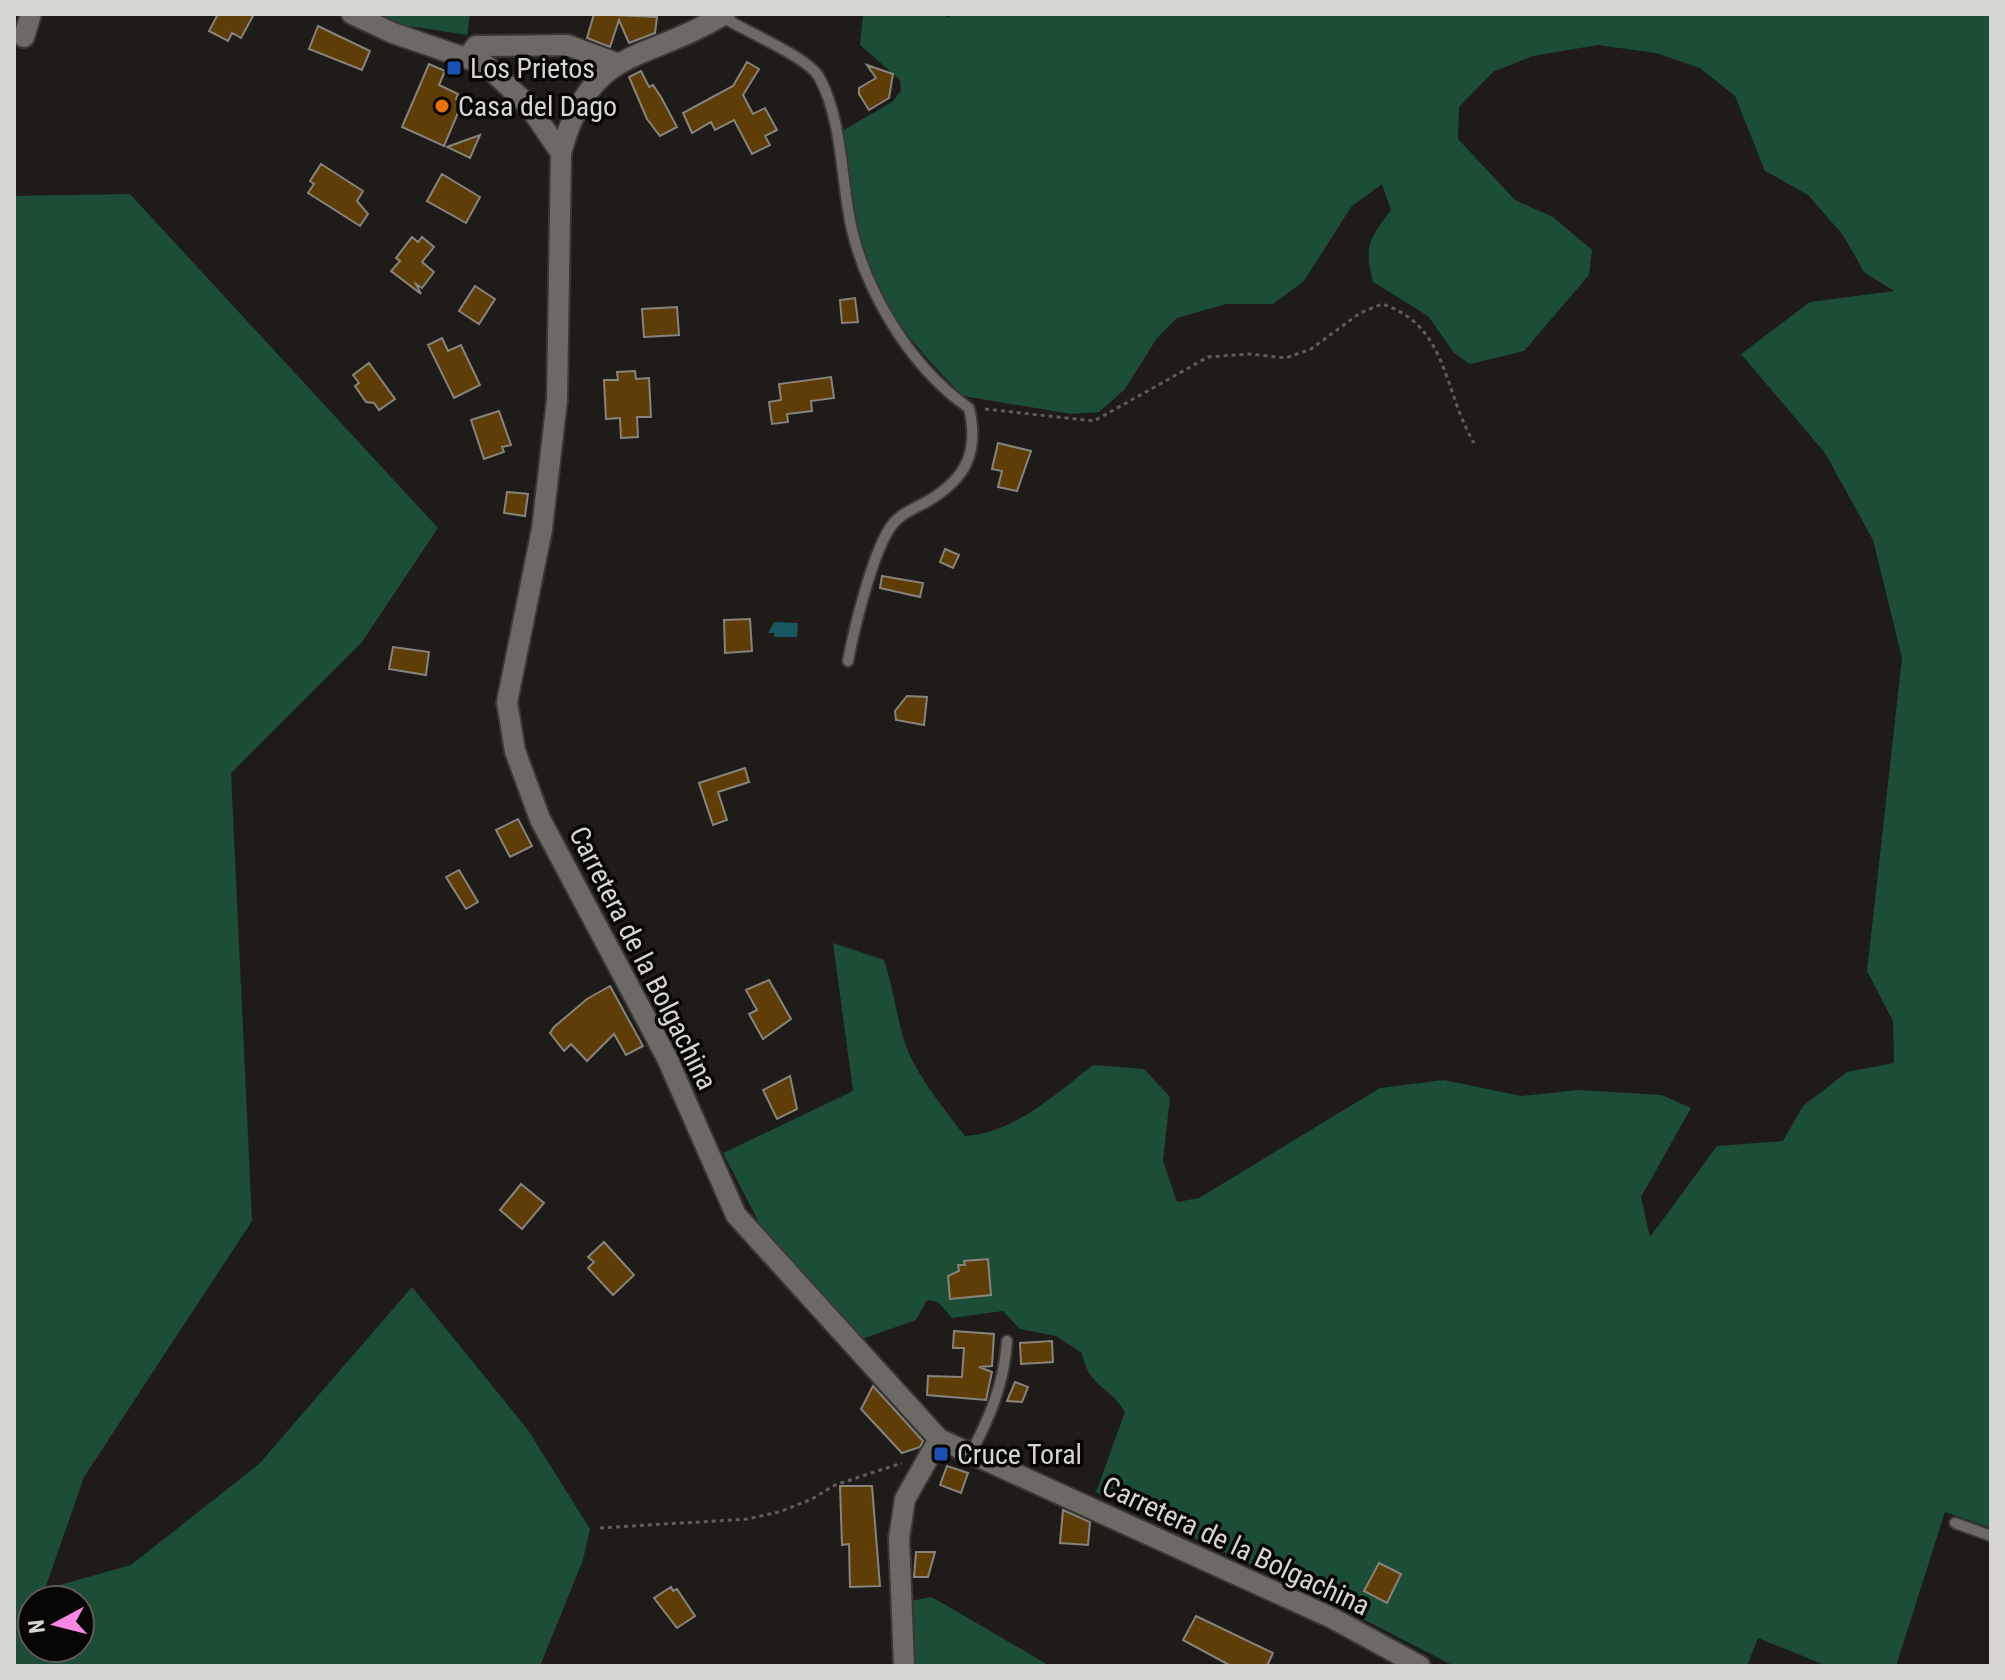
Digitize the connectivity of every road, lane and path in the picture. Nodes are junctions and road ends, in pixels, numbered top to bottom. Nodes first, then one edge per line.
1 (31, 14) edge
2 (352, 14) edge
3 (723, 15) edge
4 (24, 37) dead end
5 (467, 58) junction
6 (616, 63) junction
7 (561, 153) junction
8 (969, 408) junction
9 (1474, 443) dead end
10 (848, 661) dead end
11 (1007, 1341) dead end
12 (939, 1439) junction
13 (970, 1455) junction
14 (926, 1461) junction
15 (1955, 1523) dead end
16 (600, 1528) dead end
17 (1991, 1536) edge
18 (904, 1666) edge
19 (1420, 1666) edge

1 - 4 street
2 - 5 street
3 - 6 street
3 - 8 lane
5 - 6 street
5 - 7 street
6 - 7 street, Carretera de la Bolgachina
7 - 12 street, Carretera de la Bolgachina
8 - 9 path
8 - 10 lane
11 - 13 lane
12 - 13 street, Carretera de la Bolgachina
12 - 14 street
13 - 19 street, Carretera de la Bolgachina
14 - 16 path
14 - 18 street
15 - 17 lane

